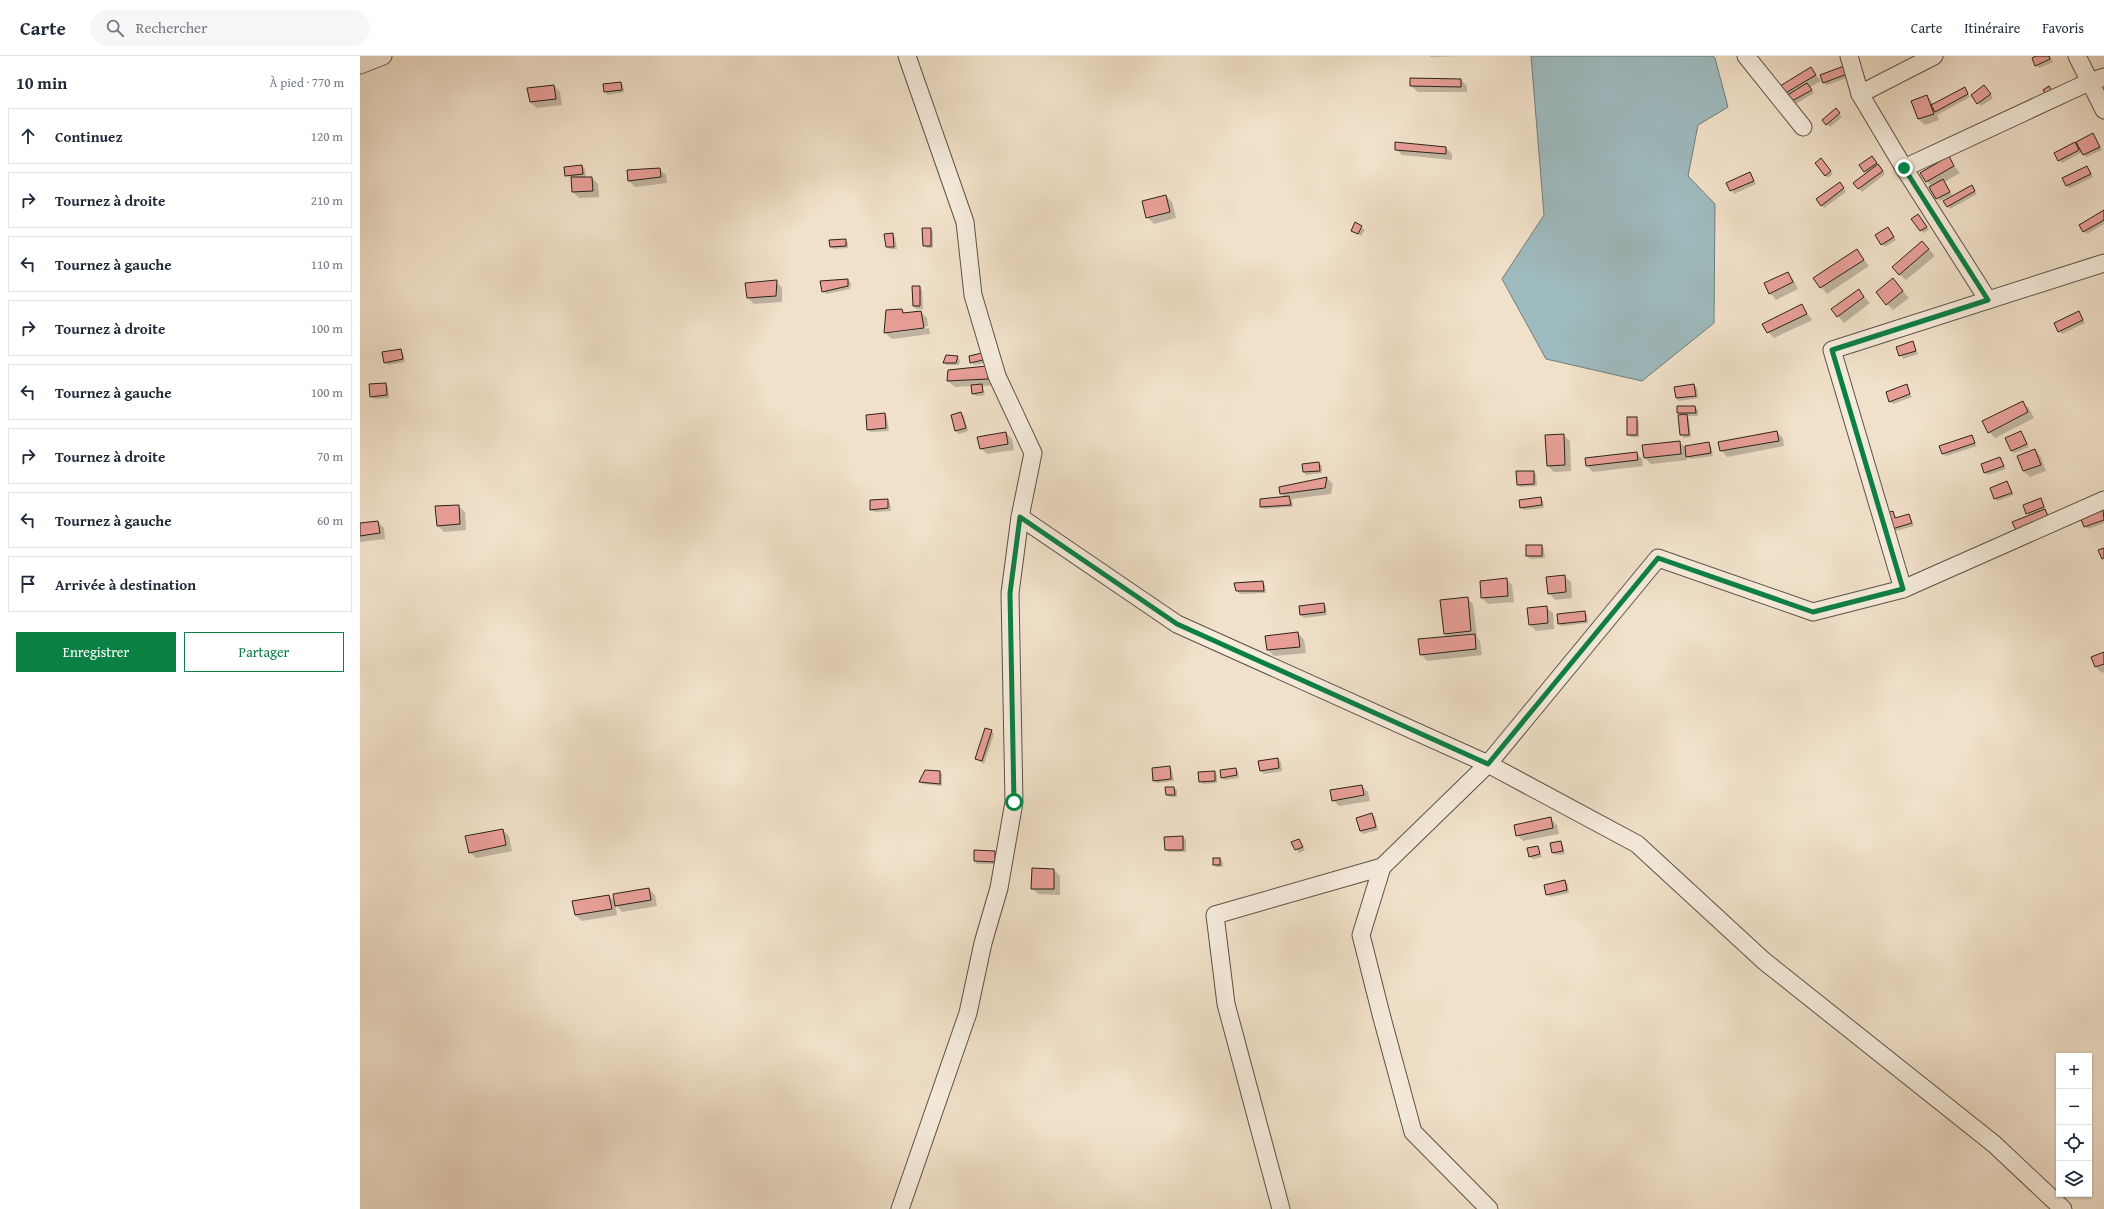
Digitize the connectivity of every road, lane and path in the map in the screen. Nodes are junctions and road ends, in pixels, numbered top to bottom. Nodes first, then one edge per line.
1 (383, 56) edge
2 (907, 56) edge
3 (1746, 56) edge
4 (1849, 56) edge
5 (1934, 56) edge
6 (2077, 56) edge
7 (360, 65) edge
8 (2097, 79) edge
9 (1860, 94) junction
10 (2104, 110) edge
11 (1803, 127) dead end
12 (1904, 168) junction
13 (2104, 263) edge
14 (1988, 300) junction
15 (2104, 500) edge
16 (1020, 517) junction
17 (1903, 589) junction
18 (1488, 764) junction
19 (1382, 867) junction
20 (900, 1209) edge
21 (1281, 1209) edge
22 (1488, 1209) edge
23 (2063, 1209) edge

1 - 7 street
2 - 16 street
3 - 11 street
4 - 9 street
5 - 9 street
6 - 8 street
8 - 10 street
8 - 12 street
9 - 12 street
12 - 14 street
13 - 14 street
14 - 17 street
15 - 17 street
16 - 18 street
16 - 20 street
17 - 18 street
18 - 19 street
18 - 23 street
19 - 21 street
19 - 22 street

